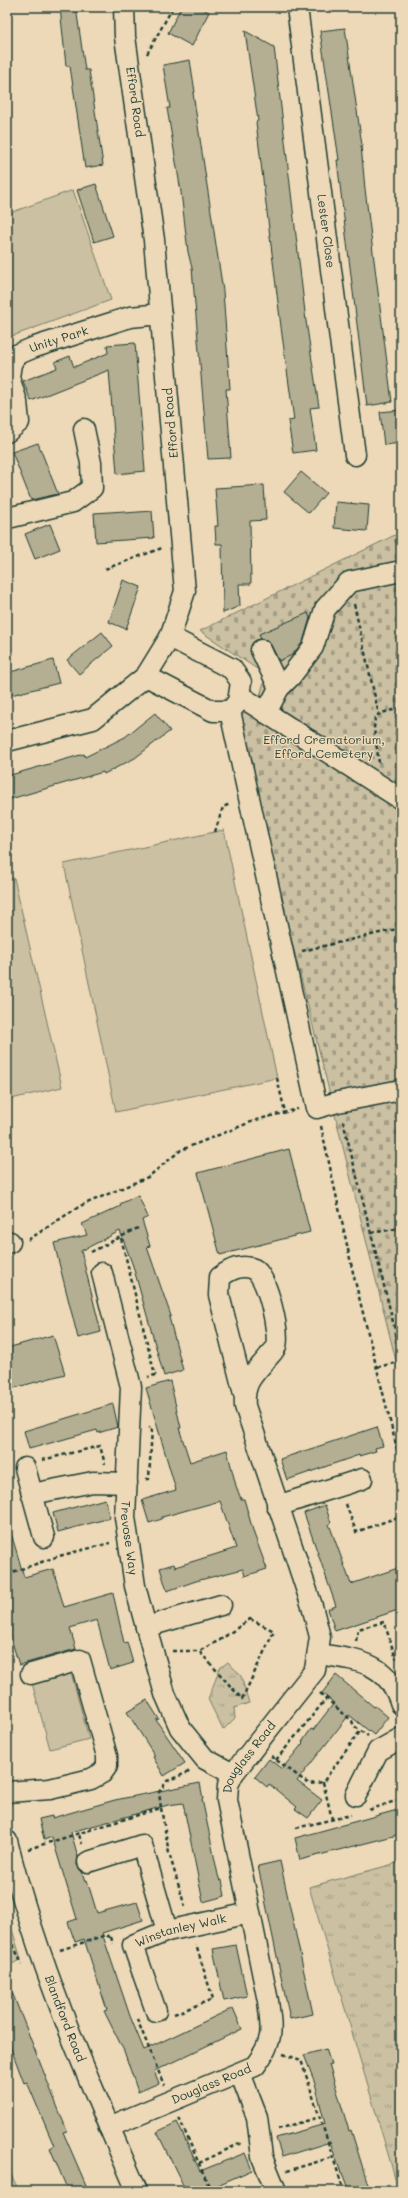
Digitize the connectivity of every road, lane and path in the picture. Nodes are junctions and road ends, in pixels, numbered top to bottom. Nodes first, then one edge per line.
1 (124, 7) edge
2 (173, 7) edge
3 (297, 7) edge
4 (132, 80) junction
5 (161, 314) junction
6 (11, 357) edge
7 (84, 429) dead end
8 (7, 432) edge
9 (354, 455) dead end
10 (7, 516) edge
11 (182, 542) junction
12 (105, 569) dead end
13 (401, 571) edge
14 (349, 582) junction
15 (170, 637) junction
16 (261, 650) dead end
17 (146, 676) junction
18 (279, 688) junction
19 (235, 703) junction
20 (401, 708) edge
21 (266, 713) junction
22 (379, 714) junction
23 (7, 741) edge
24 (382, 787) junction
25 (249, 796) junction
26 (401, 799) edge
27 (215, 832) dead end
28 (401, 928) edge
29 (300, 952) dead end
30 (277, 1078) dead end
31 (401, 1090) edge
32 (338, 1102) junction
33 (316, 1106) junction
34 (285, 1112) junction
35 (138, 1228) dead end
36 (401, 1228) edge
37 (371, 1233) junction
38 (120, 1238) junction
39 (8, 1243) edge
40 (91, 1252) dead end
41 (102, 1273) dead end
42 (401, 1354) edge
43 (401, 1362) edge
44 (377, 1367) junction
45 (130, 1382) junction
46 (244, 1400) junction
47 (401, 1465) edge
48 (25, 1468) joint
49 (362, 1479) dead end
50 (119, 1483) junction
51 (340, 1486) junction
52 (32, 1494) junction
53 (277, 1506) junction
54 (401, 1516) edge
55 (44, 1537) dead end
56 (128, 1538) junction
57 (7, 1574) edge
58 (221, 1605) dead end
59 (146, 1627) junction
60 (153, 1651) junction
61 (199, 1651) junction
62 (319, 1654) junction
63 (348, 1658) junction
64 (397, 1663) dead end
65 (31, 1674) dead end
66 (306, 1681) junction
67 (326, 1699) junction
68 (401, 1704) edge
69 (361, 1730) junction
70 (393, 1743) edge
71 (255, 1745) junction
72 (205, 1759) junction
73 (276, 1760) junction
74 (233, 1774) junction
75 (323, 1782) junction
76 (7, 1792) edge
77 (401, 1799) edge
78 (358, 1807) junction
79 (161, 1808) junction
80 (332, 1819) junction
81 (296, 1828) dead end
82 (9, 1847) edge
83 (88, 1862) dead end
84 (250, 1913) junction
85 (190, 1926) junction
86 (167, 1931) junction
87 (133, 1945) junction
88 (42, 1956) junction
89 (213, 1999) dead end
90 (156, 2011) dead end
91 (140, 2028) dead end
92 (267, 2049) junction
93 (240, 2073) junction
94 (171, 2101) junction
95 (320, 2117) junction
96 (109, 2127) junction
97 (259, 2135) junction
98 (333, 2157) junction
99 (199, 2164) junction
100 (273, 2184) edge
101 (137, 2191) edge
102 (211, 2191) edge
103 (344, 2191) edge

1 - 4 street, Efford Road
2 - 4 path
3 - 9 street, Lester Close
4 - 5 street, Efford Road
5 - 6 street, Unity Park
5 - 11 street, Efford Road
6 - 8 street, Unity Park
7 - 10 street
11 - 12 path
11 - 15 street, Efford Road
13 - 14 street
14 - 18 street
14 - 22 path
15 - 17 street, Efford Road
15 - 19 street
16 - 18 street
17 - 19 street
17 - 23 street, Efford Road
18 - 21 street
19 - 21 street
19 - 25 street
20 - 22 path
21 - 24 street
22 - 24 path
24 - 26 street
25 - 27 path
25 - 33 street
28 - 29 path
30 - 34 path
31 - 32 street
32 - 33 street
32 - 37 path
33 - 34 path
33 - 44 path
34 - 39 path
35 - 38 path
36 - 37 path
37 - 42 path
38 - 40 path
38 - 45 path
41 - 45 street, Trevose Way
43 - 44 path
44 - 47 path
45 - 50 street, Trevose Way
46 - 46 street, Douglass Road
46 - 53 street, Douglass Road
48 - 50 path
48 - 52 street
49 - 51 street
50 - 52 street
50 - 56 street, Trevose Way
51 - 53 street
51 - 54 path
52 - 55 street
53 - 62 street, Douglass Road
56 - 57 path
56 - 59 street, Trevose Way
58 - 59 street
59 - 60 street, Trevose Way
60 - 61 path
60 - 72 street, Trevose Way
61 - 61 path
62 - 63 street
62 - 66 street, Douglass Road
63 - 64 path
63 - 68 street
65 - 76 street
66 - 67 path
66 - 71 street, Douglass Road
67 - 69 path
67 - 73 path
69 - 70 path
69 - 75 path
70 - 78 street
71 - 73 path
71 - 74 street, Douglass Road
72 - 74 street, Trevose Way
72 - 79 path
73 - 75 path
74 - 84 street, Douglass Road
75 - 80 path
77 - 78 path
78 - 80 path
79 - 82 path
79 - 85 path
80 - 81 path
82 - 88 street, Blandford Road
83 - 86 street
84 - 85 street, Winstanley Walk
84 - 92 street, Douglass Road
85 - 86 street, Winstanley Walk
85 - 89 path
86 - 87 street, Winstanley Walk
87 - 88 path
87 - 90 street, Winstanley Walk
88 - 96 street, Blandford Road
91 - 94 path
92 - 93 street, Douglass Road
92 - 95 path
93 - 94 street, Douglass Road
93 - 97 street
94 - 96 street, Douglass Road
94 - 99 path
95 - 97 path
95 - 98 path
96 - 101 street, Blandford Road
97 - 99 path
97 - 100 street
98 - 100 path
98 - 103 path
99 - 102 path

